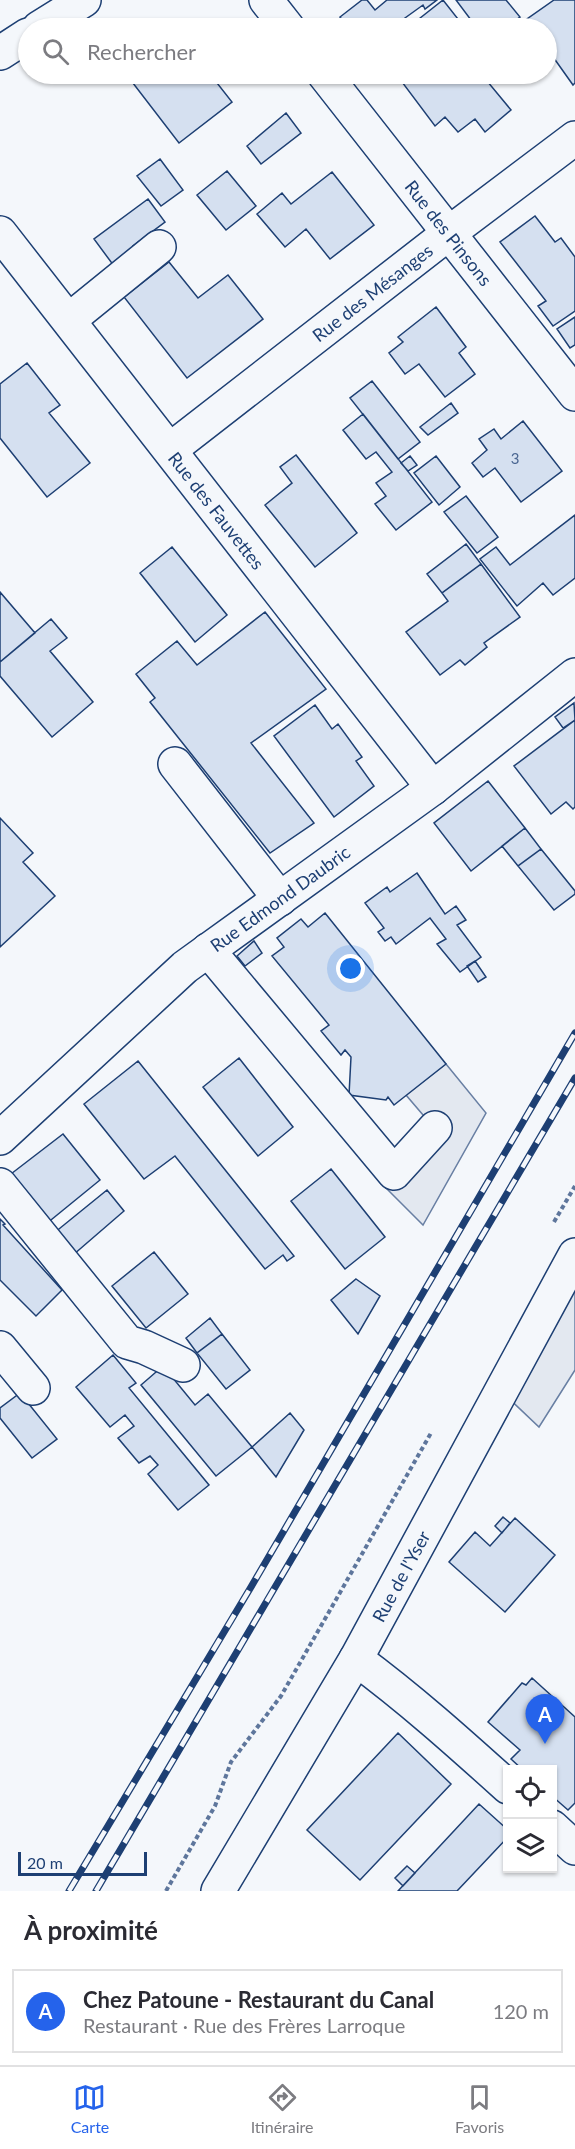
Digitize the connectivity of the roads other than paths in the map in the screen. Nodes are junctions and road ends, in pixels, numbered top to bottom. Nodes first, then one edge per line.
1 (84, 0) edge
2 (266, 0) edge
3 (55, 18) edge
4 (280, 18) edge
5 (18, 41) edge
6 (0, 53) edge
7 (332, 84) edge
8 (575, 138) edge
9 (0, 233) edge
10 (448, 233) junction
11 (159, 247) dead end
12 (69, 320) junction
13 (575, 394) edge
14 (171, 449) junction
15 (575, 675) edge
16 (175, 764) dead end
17 (433, 788) junction
18 (279, 899) junction
19 (208, 950) junction
20 (435, 1128) dead end
21 (0, 1138) edge
22 (0, 1185) edge
23 (575, 1255) edge
24 (0, 1348) edge
25 (183, 1365) dead end
26 (33, 1388) dead end
27 (356, 1659) junction
28 (503, 1783) edge
29 (557, 1832) edge
30 (575, 1848) edge
31 (218, 1891) edge

1 - 3 street
2 - 4 street
5 - 6 street
7 - 10 street, Rue des Pinsons
8 - 10 street, Rue des Mésanges
9 - 12 street, Rue des Fauvettes
10 - 13 street, Rue des Pinsons
10 - 14 street, Rue des Mésanges
11 - 12 street
12 - 14 street, Rue des Fauvettes
14 - 17 street, Rue des Fauvettes
15 - 17 street, Rue Edmond Daubric
16 - 18 street
17 - 18 street, Rue Edmond Daubric
18 - 19 street, Rue Edmond Daubric
19 - 20 street
19 - 21 street, Rue Edmond Daubric
22 - 25 street
23 - 27 street, Rue de l'Yser
24 - 26 street
27 - 28 street
27 - 31 street, Rue de l'Yser
29 - 30 street

